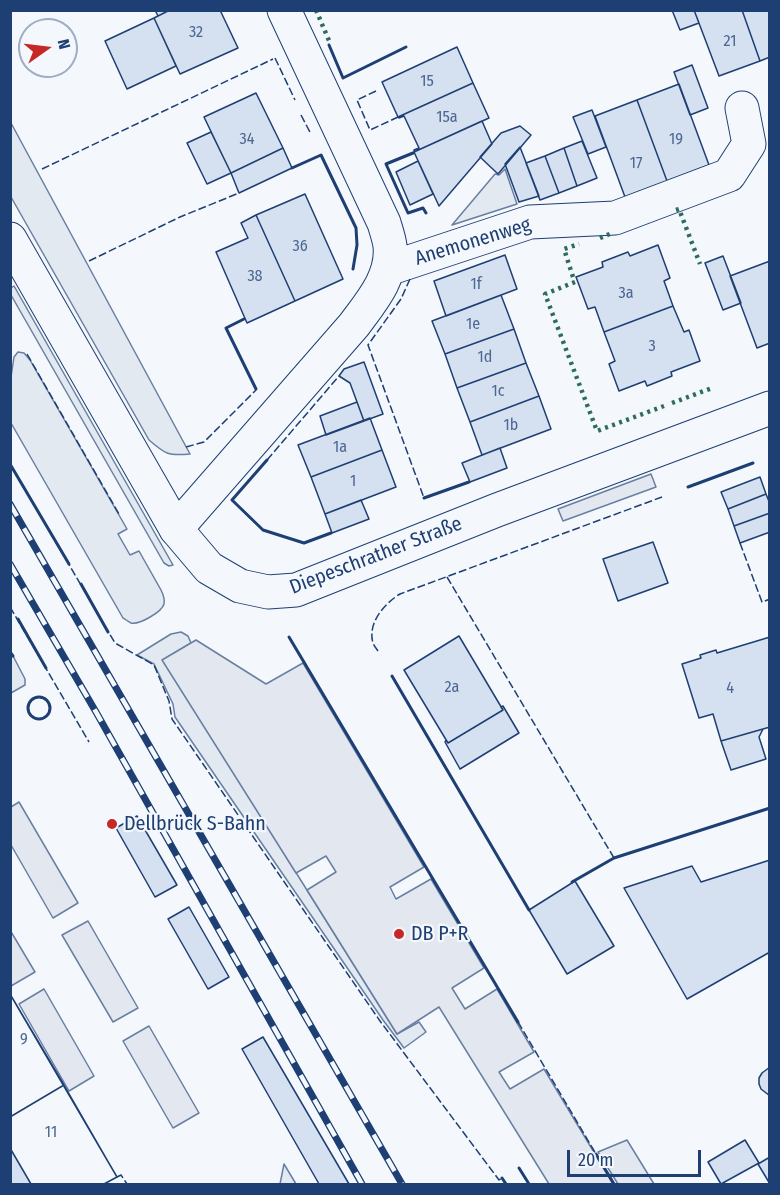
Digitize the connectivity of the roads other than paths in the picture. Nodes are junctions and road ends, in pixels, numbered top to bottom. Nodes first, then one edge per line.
1 (284, 10) edge
2 (742, 108) dead end
3 (10, 239) edge
4 (388, 269) junction
5 (770, 408) edge
6 (176, 529) junction

1 - 4 street, Anemonenweg
2 - 4 street, Anemonenweg
3 - 6 street, Diepeschrather Straße
4 - 6 street, Anemonenweg
5 - 6 street, Diepeschrather Straße

